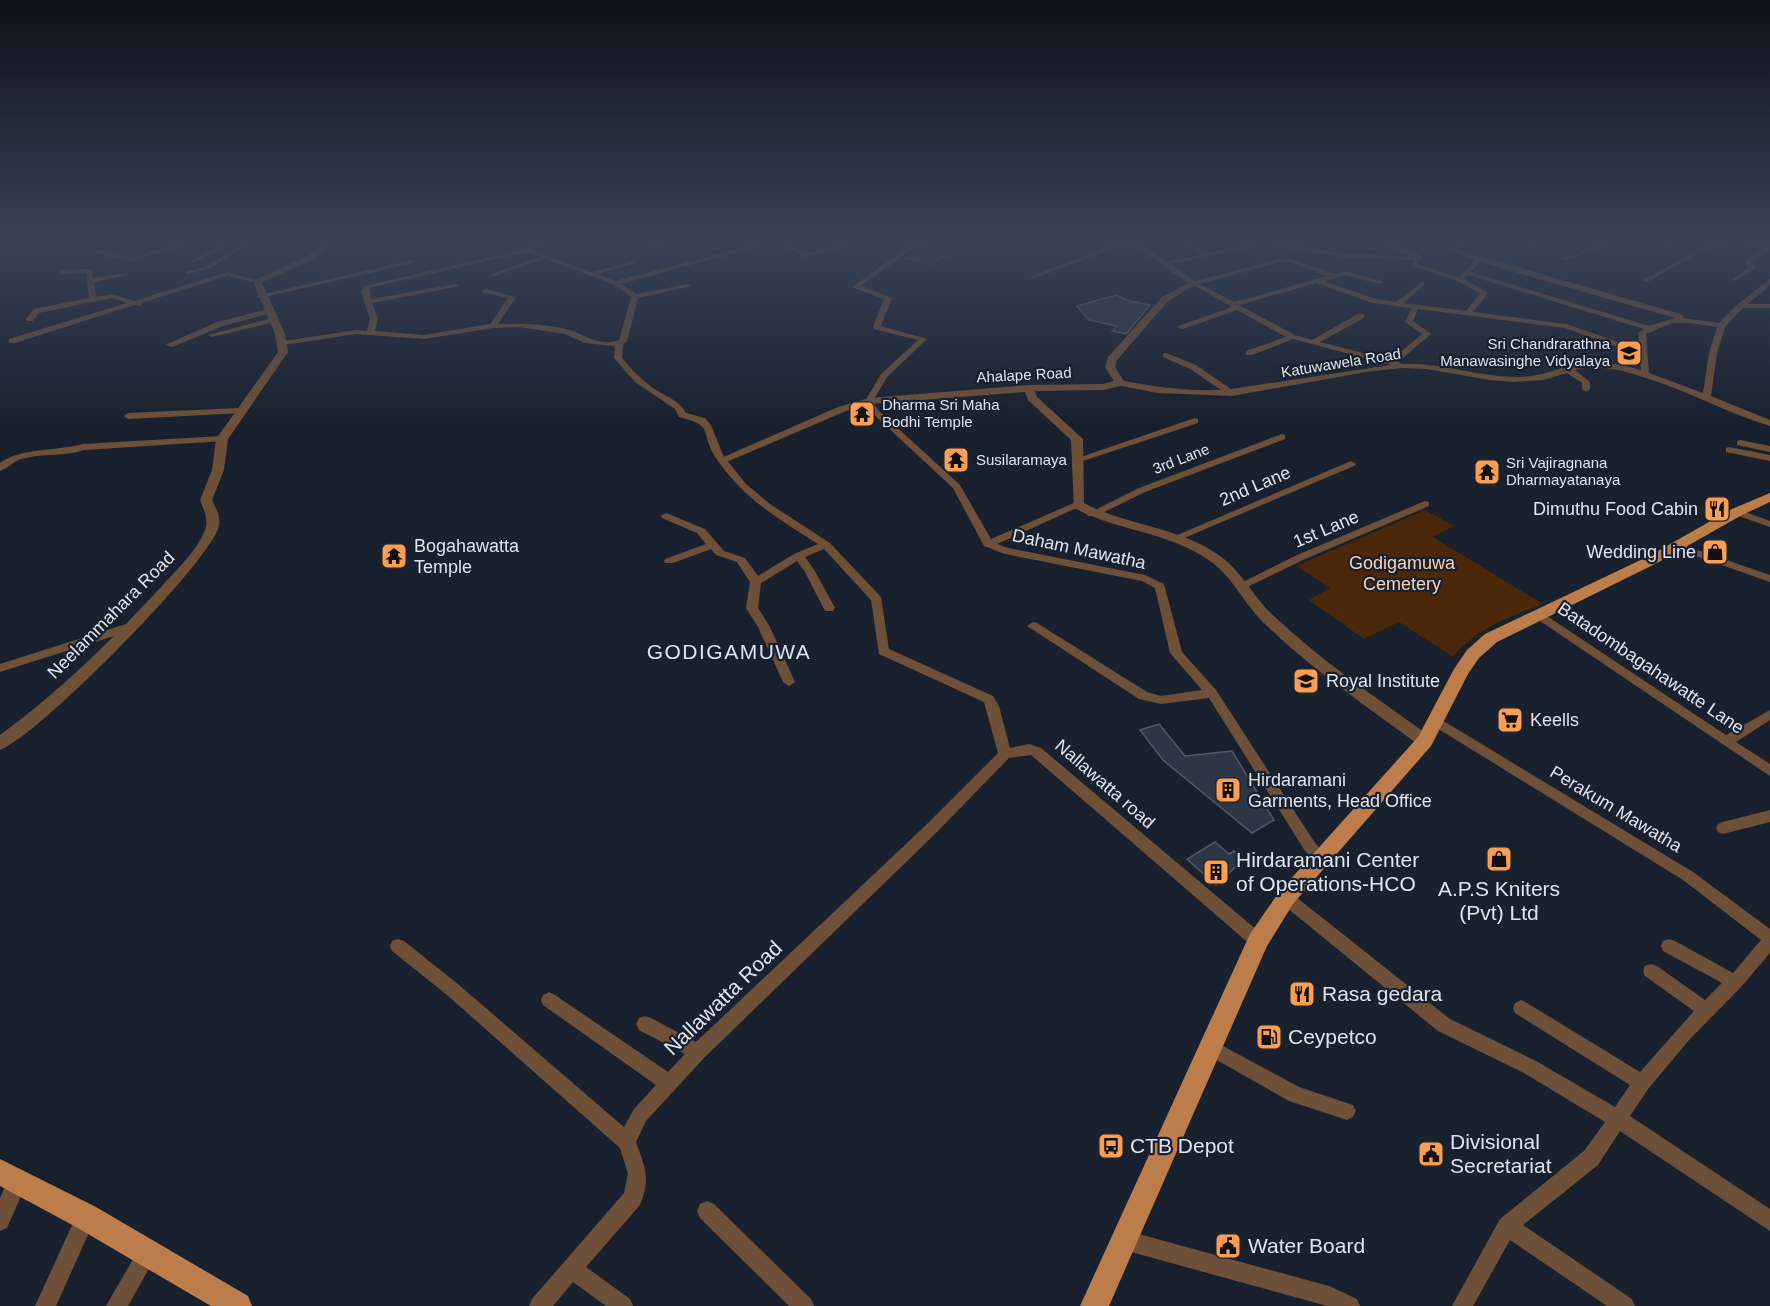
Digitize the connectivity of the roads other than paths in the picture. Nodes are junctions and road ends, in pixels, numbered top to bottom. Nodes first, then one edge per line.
1 (76, 303) edge
2 (141, 303) edge
3 (264, 303) edge
4 (368, 303) edge
5 (508, 303) edge
6 (633, 303) edge
7 (886, 303) edge
8 (1162, 303) edge
9 (1228, 303) edge
10 (1243, 303) edge
11 (1386, 303) edge
12 (1399, 303) edge
13 (1476, 303) edge
14 (1567, 303) edge
15 (1631, 303) edge
16 (1745, 303) edge
17 (138, 304) joint
18 (1396, 305) junction
19 (1233, 306) junction
20 (1741, 306) junction
21 (1770, 306) edge
22 (1415, 307) junction
23 (1468, 313) junction
24 (270, 315) junction
25 (1361, 316) dead end
26 (1680, 317) junction
27 (30, 319) dead end
28 (493, 326) junction
29 (1721, 326) junction
30 (1180, 327) dead end
31 (1650, 328) junction
32 (371, 332) junction
33 (1292, 337) junction
34 (12, 341) dead end
35 (190, 341) dead end
36 (284, 343) junction
37 (1312, 343) junction
38 (619, 344) junction
39 (169, 345) dead end
40 (1249, 353) dead end
41 (1645, 354) junction
42 (1166, 355) dead end
43 (1393, 362) junction
44 (1404, 365) junction
45 (1567, 369) junction
46 (1645, 375) junction
47 (1120, 383) junction
48 (1029, 388) junction
49 (1586, 389) dead end
50 (1232, 393) junction
51 (1707, 397) junction
52 (869, 401) junction
53 (239, 411) junction
54 (128, 416) dead end
55 (1769, 420) edge
56 (1195, 421) dead end
57 (1282, 437) dead end
58 (222, 439) junction
59 (1740, 443) dead end
60 (1770, 449) edge
61 (1729, 450) dead end
62 (1770, 458) edge
63 (724, 459) junction
64 (1077, 460) junction
65 (1351, 464) dead end
66 (0, 468) edge
67 (1770, 497) edge
68 (1425, 504) dead end
69 (1078, 505) junction
70 (1737, 512) junction
71 (1092, 514) junction
72 (666, 516) dead end
73 (1770, 524) edge
74 (1173, 538) junction
75 (712, 544) junction
76 (988, 544) junction
77 (826, 545) junction
78 (1677, 546) junction
79 (798, 556) junction
80 (669, 561) dead end
81 (1770, 579) edge
82 (756, 582) junction
83 (1241, 586) junction
84 (829, 608) dead end
85 (1541, 616) junction
86 (1033, 626) dead end
87 (129, 627) junction
88 (0, 668) edge
89 (789, 682) dead end
90 (1212, 693) junction
91 (1770, 714) edge
92 (1437, 722) junction
93 (1425, 741) junction
94 (1727, 741) junction
95 (0, 744) edge
96 (1005, 754) junction
97 (1770, 771) edge
98 (1770, 816) edge
99 (1723, 828) dead end
100 (1321, 857) junction
101 (1286, 898) junction
102 (1770, 939) edge
103 (1258, 941) junction
104 (398, 946) dead end
105 (1669, 946) dead end
106 (1651, 971) dead end
107 (1735, 982) junction
108 (549, 1000) dead end
109 (1521, 1008) dead end
110 (1707, 1011) junction
111 (645, 1024) dead end
112 (1212, 1048) junction
113 (698, 1052) junction
114 (668, 1083) junction
115 (1642, 1083) junction
116 (1347, 1111) dead end
117 (1619, 1120) junction
118 (627, 1142) junction
119 (9, 1177) edge
120 (707, 1211) dead end
121 (87, 1217) junction
122 (0, 1221) edge
123 (1770, 1221) edge
124 (1507, 1226) junction
125 (1124, 1240) junction
126 (147, 1254) junction
127 (571, 1268) junction
128 (45, 1306) edge
129 (116, 1306) edge
130 (238, 1306) edge
131 (539, 1306) edge
132 (623, 1306) edge
133 (804, 1306) edge
134 (1094, 1306) edge
135 (1350, 1306) edge
136 (1462, 1306) edge
137 (1625, 1306) edge

1 - 27 street
2 - 17 street
3 - 24 street
4 - 32 street
5 - 28 street
6 - 38 street
7 - 52 street
8 - 47 street
9 - 19 street
10 - 19 street
11 - 18 street
12 - 18 street
13 - 23 street
14 - 31 street
15 - 26 street
16 - 20 street
17 - 34 street
18 - 22 street
19 - 30 street
19 - 33 street
20 - 21 street
20 - 29 street
22 - 23 street
22 - 43 street
23 - 41 street
24 - 35 street
24 - 36 street
24 - 39 street
25 - 37 street
26 - 29 street
26 - 31 street
28 - 32 street
28 - 38 street
29 - 51 street
31 - 41 street
32 - 36 street
33 - 37 street
33 - 40 street
36 - 53 street, Neelammahara Road
37 - 43 street
38 - 63 street
41 - 46 street
42 - 50 street
43 - 44 street
44 - 45 street, Katuwawela Road
44 - 50 street, Katuwawela Road
45 - 46 street, Katuwawela Road
45 - 49 street
46 - 51 street, Katuwawela Road
47 - 48 street, Ahalape Road
47 - 50 street, Katuwawela Road
48 - 52 street, Ahalape Road
48 - 64 street
51 - 55 street, Katuwawela Road
52 - 63 street, Ahalape Road
52 - 76 street, Daham Mawatha
53 - 54 street
53 - 58 street, Neelammahara Road
56 - 64 street
57 - 71 street, 3rd Lane
58 - 66 street
58 - 87 street, Neelammahara Road
59 - 60 street
61 - 62 street
63 - 77 street
64 - 69 street
65 - 74 street, 2nd Lane
67 - 70 main road
68 - 83 street, 1st Lane
69 - 71 street
69 - 76 street
70 - 73 street
70 - 78 main road
71 - 74 street
72 - 75 street
74 - 83 street
75 - 80 street
75 - 82 street
76 - 90 street, Daham Mawatha
77 - 79 street
77 - 96 street
78 - 81 street
78 - 85 main road
79 - 82 street
79 - 84 street
82 - 89 street
83 - 93 street
85 - 92 main road
85 - 94 street, Batadombagahawatte Lane
86 - 90 street
87 - 88 street
87 - 95 street, Neelammahara Road
90 - 100 street, Daham Mawatha
91 - 94 street
92 - 93 main road
92 - 102 street, Perakum Mawatha
93 - 100 main road
94 - 97 street, Batadombagahawatte Lane
96 - 103 street, Nallawatta road
96 - 113 street, Nallawatta Road
98 - 99 street
100 - 101 main road
101 - 103 main road
101 - 117 street
102 - 107 street
103 - 112 main road
104 - 118 street
105 - 107 street
106 - 110 street
107 - 110 street
108 - 114 street
109 - 115 street
110 - 115 street
111 - 113 street
112 - 116 street
112 - 125 main road
113 - 114 street, Nallawatta Road
114 - 118 street, Nallawatta Road
115 - 117 street
117 - 123 street
117 - 124 street
118 - 127 street
119 - 121 main road
119 - 122 street
120 - 133 street
121 - 126 main road
121 - 128 street
124 - 136 street
124 - 137 street
125 - 134 main road
125 - 135 street
126 - 129 street
126 - 130 main road
127 - 131 street
127 - 132 street

